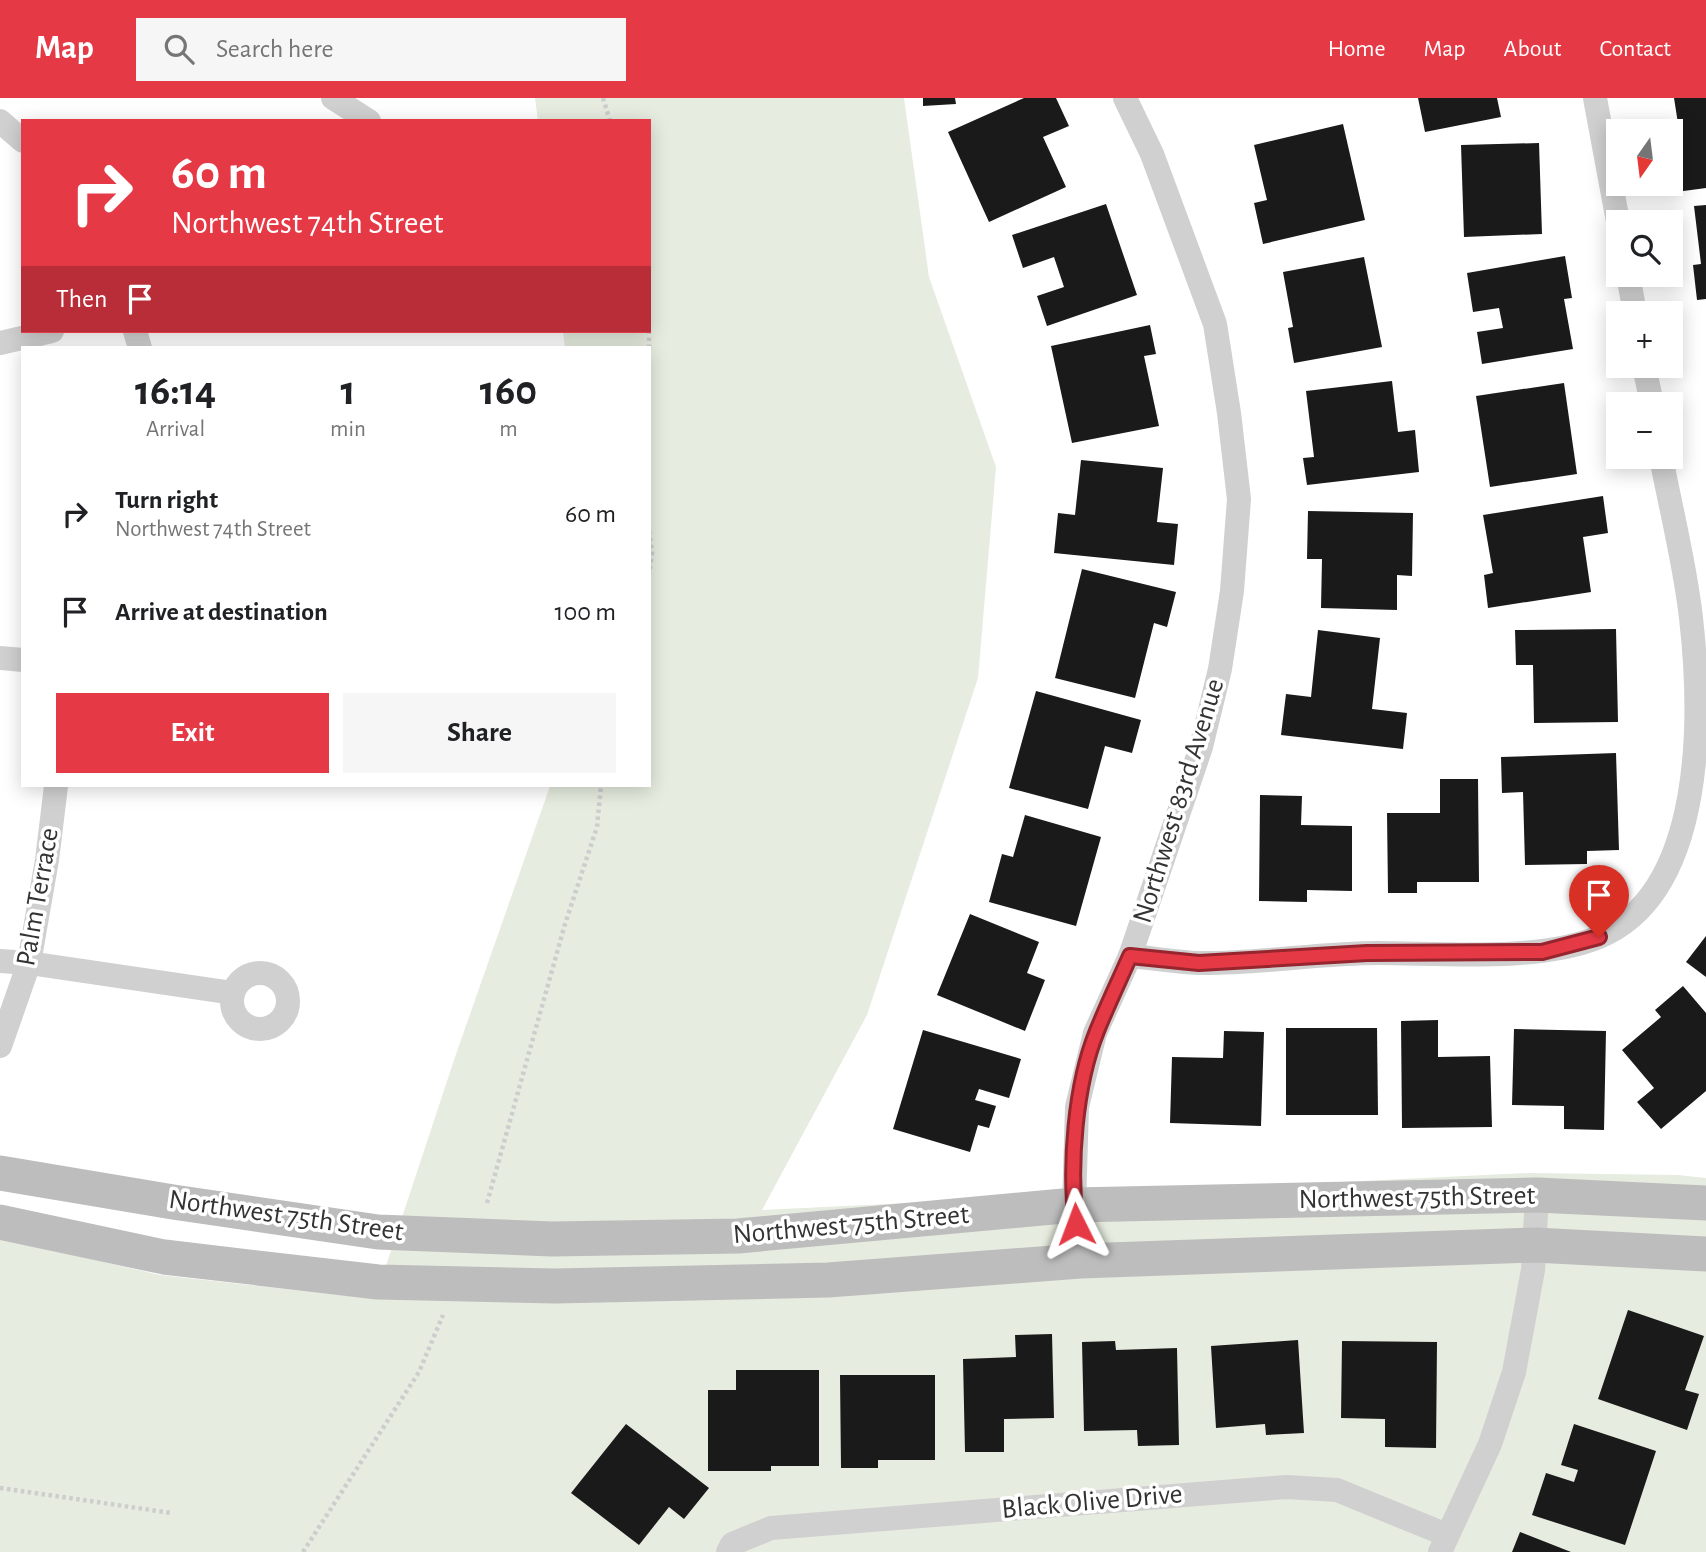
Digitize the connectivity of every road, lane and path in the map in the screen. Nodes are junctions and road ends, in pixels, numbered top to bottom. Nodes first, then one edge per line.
1 (333, 98) edge
2 (603, 98) edge
3 (1125, 98) edge
4 (1595, 98) edge
5 (366, 119) edge
6 (609, 119) edge
7 (0, 121) edge
8 (21, 139) edge
9 (1616, 210) edge
10 (43, 333) edge
11 (0, 342) edge
12 (1663, 469) edge
13 (0, 659) edge
14 (21, 660) edge
15 (56, 787) edge
16 (601, 787) edge
17 (1130, 956) junction
18 (0, 961) edge
19 (29, 963) junction
20 (233, 993) dead end
21 (0, 1046) edge
22 (0, 1173) edge
23 (1537, 1195) junction
24 (1706, 1203) edge
25 (1073, 1205) junction
26 (0, 1222) edge
27 (474, 1236) junction
28 (1535, 1245) junction
29 (1706, 1254) edge
30 (1080, 1261) junction
31 (456, 1284) junction
32 (0, 1488) edge
33 (172, 1513) dead end
34 (1443, 1544) edge
35 (730, 1548) edge
36 (303, 1552) edge

1 - 5 street
2 - 6 path
3 - 17 street, Northwest 83rd Avenue
4 - 9 street
7 - 8 street
10 - 11 street
12 - 17 street
13 - 14 street
15 - 19 street, Palm Terrace
16 - 27 path
17 - 25 street, Northwest 83rd Avenue
18 - 19 street
19 - 20 street
19 - 21 street, Palm Terrace
22 - 27 street, Northwest 75th Street
23 - 24 street, Northwest 75th Street
23 - 25 street, Northwest 75th Street
23 - 28 street
25 - 27 street, Northwest 75th Street
25 - 30 street, Northwest 83rd Avenue
26 - 31 street, Northwest 75th Street
28 - 29 street, Northwest 75th Street
28 - 30 street, Northwest 75th Street
28 - 34 street
30 - 31 street, Northwest 75th Street
31 - 36 path
32 - 33 path
34 - 35 street, Black Olive Drive

